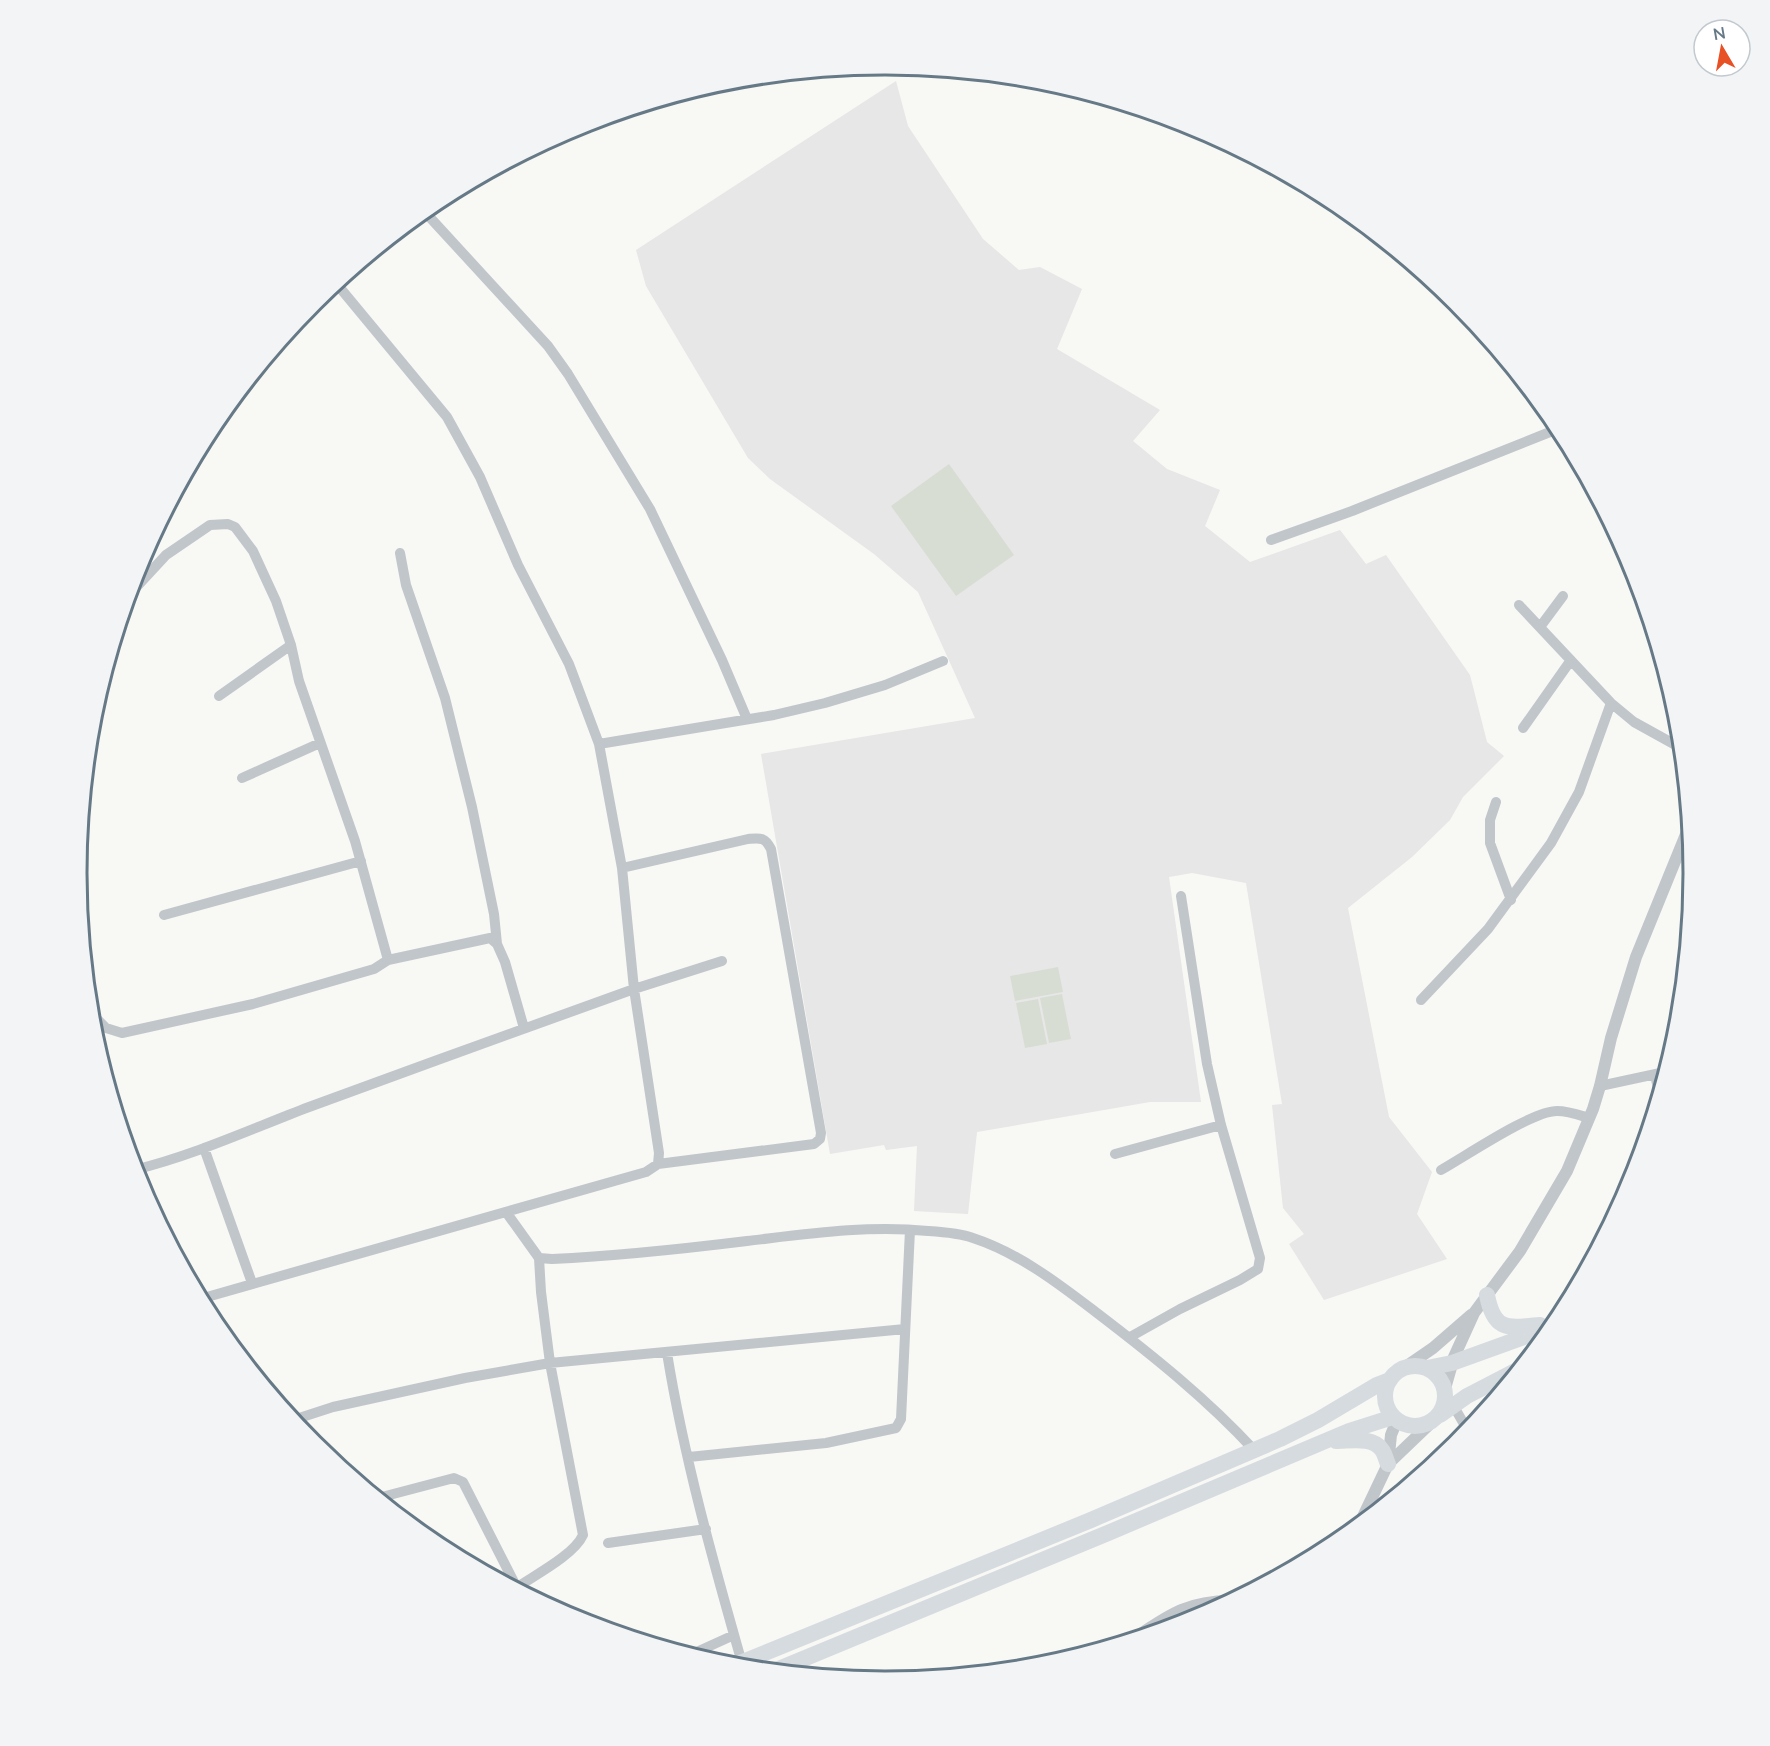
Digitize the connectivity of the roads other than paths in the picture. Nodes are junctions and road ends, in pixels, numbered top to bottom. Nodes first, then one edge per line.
1 (430, 218) edge
2 (342, 289) edge
3 (1550, 432) edge
4 (1270, 540) dead end
5 (400, 553) dead end
6 (144, 579) edge
7 (1563, 596) dead end
8 (1519, 605) dead end
9 (1540, 627) junction
10 (291, 645) junction
11 (1571, 660) junction
12 (943, 661) dead end
13 (219, 696) dead end
14 (1611, 703) junction
15 (747, 719) junction
16 (1522, 728) dead end
17 (320, 743) junction
18 (1672, 743) edge
19 (599, 744) junction
20 (242, 778) dead end
21 (1496, 802) dead end
22 (1682, 844) edge
23 (361, 861) junction
24 (622, 868) junction
25 (1181, 896) dead end
26 (1511, 900) junction
27 (164, 915) dead end
28 (497, 944) junction
29 (388, 960) junction
30 (722, 961) dead end
31 (634, 989) junction
32 (1421, 1000) dead end
33 (101, 1023) edge
34 (524, 1028) junction
35 (1658, 1074) edge
36 (1600, 1086) junction
37 (1589, 1118) junction
38 (1221, 1125) junction
39 (204, 1148) junction
40 (1115, 1154) dead end
41 (658, 1164) junction
42 (144, 1167) edge
43 (1441, 1170) dead end
44 (506, 1212) junction
45 (910, 1230) junction
46 (540, 1258) junction
47 (252, 1283) junction
48 (209, 1296) edge
49 (1487, 1296) junction
50 (1474, 1313) junction
51 (1542, 1325) edge
52 (905, 1329) junction
53 (1538, 1331) edge
54 (1130, 1338) junction
55 (667, 1353) junction
56 (550, 1363) junction
57 (1452, 1363) junction
58 (1426, 1368) junction
59 (1395, 1375) junction
60 (1505, 1375) edge
61 (1449, 1399) junction
62 (302, 1417) edge
63 (1437, 1418) junction
64 (1395, 1419) junction
65 (1463, 1422) edge
66 (1326, 1442) junction
67 (1254, 1450) junction
68 (689, 1457) junction
69 (1388, 1464) junction
70 (387, 1496) edge
71 (1366, 1509) edge
72 (706, 1529) junction
73 (608, 1543) dead end
74 (511, 1577) edge
75 (522, 1584) edge
76 (1213, 1600) edge
77 (1152, 1625) edge
78 (734, 1635) junction
79 (702, 1650) edge
80 (736, 1657) edge
81 (751, 1659) edge
82 (789, 1665) edge

1 - 15 street
2 - 19 street
3 - 4 street
5 - 28 street
6 - 10 street
7 - 9 street
8 - 9 street
9 - 11 street
10 - 13 street
10 - 17 street
11 - 14 street
11 - 16 street
12 - 15 street
14 - 18 street
14 - 26 street
15 - 19 street
17 - 20 street
17 - 23 street
19 - 24 street
21 - 26 street
22 - 36 street
23 - 27 street
23 - 29 street
24 - 31 street
24 - 41 street
25 - 38 street
26 - 32 street
28 - 29 street
28 - 34 street
29 - 33 street
30 - 31 street
31 - 34 street
31 - 41 street
34 - 39 street
35 - 36 street
36 - 37 street
37 - 43 street
37 - 49 street
38 - 40 street
38 - 54 street
39 - 42 street
39 - 47 street
41 - 44 street
44 - 46 street
44 - 47 street
45 - 46 street
45 - 52 street
45 - 54 street
46 - 56 street
47 - 48 street
49 - 50 street
49 - 51 main road
50 - 57 street
50 - 59 street
52 - 55 street
52 - 68 street
53 - 57 main road
54 - 67 street
55 - 56 street
55 - 68 street
56 - 62 street
56 - 75 street
57 - 58 main road
57 - 61 street
58 - 59 main road
58 - 61 main road
59 - 64 main road
59 - 67 main road
60 - 61 main road
61 - 63 main road
61 - 65 street
63 - 64 main road
63 - 69 street
64 - 66 main road
64 - 69 street
66 - 69 main road
66 - 82 main road
67 - 81 main road
68 - 72 street
69 - 71 street
70 - 74 street
72 - 73 street
72 - 78 street
76 - 77 street
78 - 79 street
78 - 80 street

